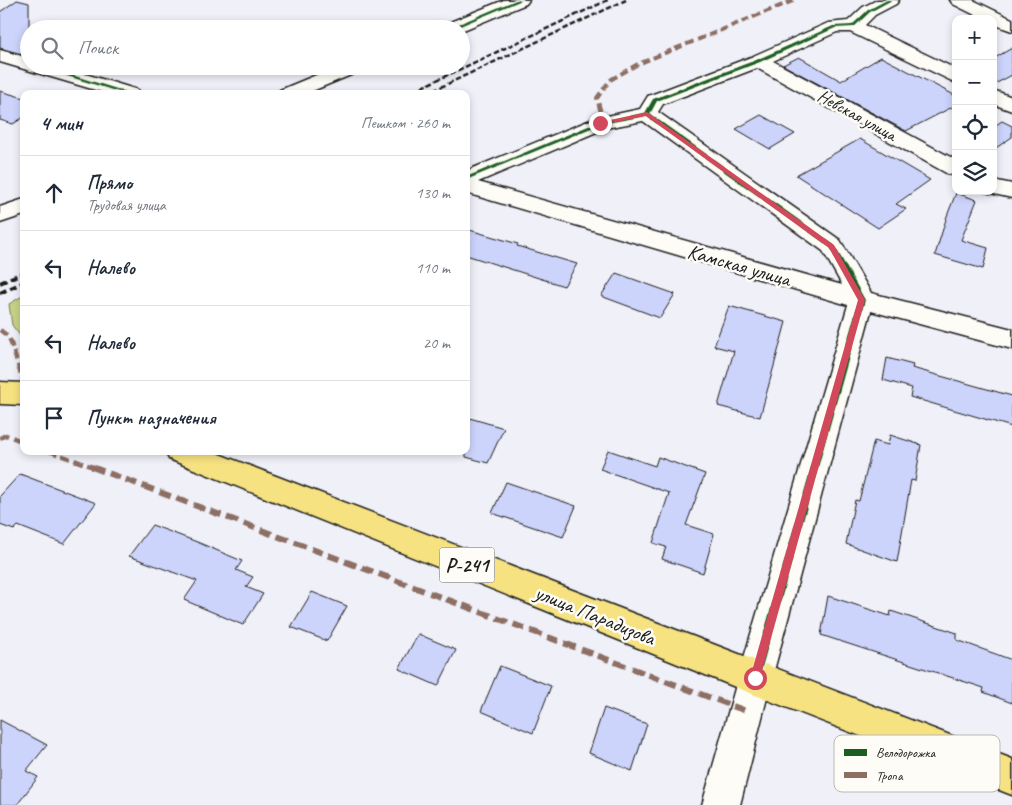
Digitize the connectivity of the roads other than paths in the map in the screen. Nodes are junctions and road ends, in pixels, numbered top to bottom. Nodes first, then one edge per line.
1 (494, 0) edge
2 (890, 0) edge
3 (959, 0) edge
4 (516, 2) edge
5 (470, 21) edge
6 (853, 26) junction
7 (1012, 26) edge
8 (0, 56) edge
9 (758, 61) junction
10 (20, 62) edge
11 (67, 75) edge
12 (334, 75) edge
13 (952, 75) edge
14 (118, 90) edge
15 (297, 90) edge
16 (997, 98) edge
17 (1012, 105) edge
18 (647, 114) junction
19 (952, 167) edge
20 (470, 177) edge
21 (470, 187) edge
22 (997, 188) edge
23 (1012, 191) edge
24 (20, 208) edge
25 (0, 216) edge
26 (862, 300) junction
27 (1012, 339) edge
28 (0, 393) edge
29 (20, 394) edge
30 (189, 455) edge
31 (755, 678) junction
32 (903, 735) edge
33 (1000, 772) edge
34 (1012, 777) edge
35 (721, 805) edge

1 - 4 street
2 - 6 street
3 - 7 street
4 - 5 street
6 - 9 street
6 - 13 street
8 - 10 street
9 - 18 street
9 - 19 street, Невская улица
11 - 14 street
12 - 15 street
16 - 17 street
18 - 20 street
18 - 26 street
21 - 26 street, Камская улица
22 - 23 street
24 - 25 street
26 - 27 street, Камская улица
26 - 31 street
28 - 29 highway
30 - 31 highway, улица Парадизова / Р-241
31 - 32 highway, улица Парадизова / Р-241
31 - 35 street
33 - 34 highway, улица Парадизова / Р-241

